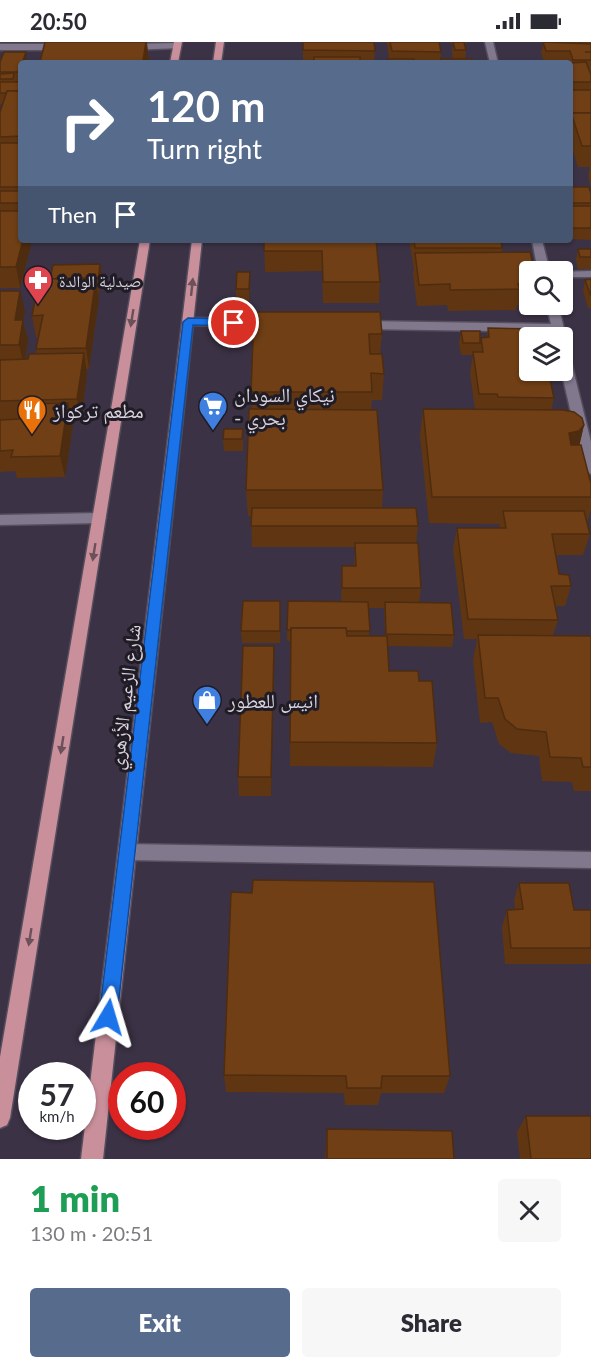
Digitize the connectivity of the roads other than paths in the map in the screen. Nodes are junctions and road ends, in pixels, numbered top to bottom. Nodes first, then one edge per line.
1 (220, 42) edge
2 (489, 42) edge
3 (177, 44) edge
4 (0, 47) edge
5 (71, 47) edge
6 (118, 47) edge
7 (174, 60) edge
8 (218, 60) edge
9 (494, 60) edge
10 (145, 243) edge
11 (197, 243) edge
12 (538, 243) edge
13 (542, 261) edge
14 (573, 274) edge
15 (591, 274) edge
16 (188, 322) junction
17 (283, 324) edge
18 (355, 325) edge
19 (519, 331) edge
20 (570, 381) edge
21 (591, 469) edge
22 (99, 518) junction
23 (0, 520) edge
24 (127, 852) junction
25 (591, 860) edge
26 (0, 1118) edge
27 (92, 1159) edge

1 - 8 main road
2 - 9 street
3 - 6 street
3 - 7 main road
4 - 5 street
10 -> 22 main road
16 -> 11 main road, شارع الزعيم الأزهري
12 - 13 street
14 - 15 street
16 - 17 street
16 - 24 main road, شارع الزعيم الأزهري
18 - 19 street
20 - 21 street
22 - 23 street
22 -> 26 main road
24 - 25 street
24 - 27 main road, شارع الزعيم الأزهري

